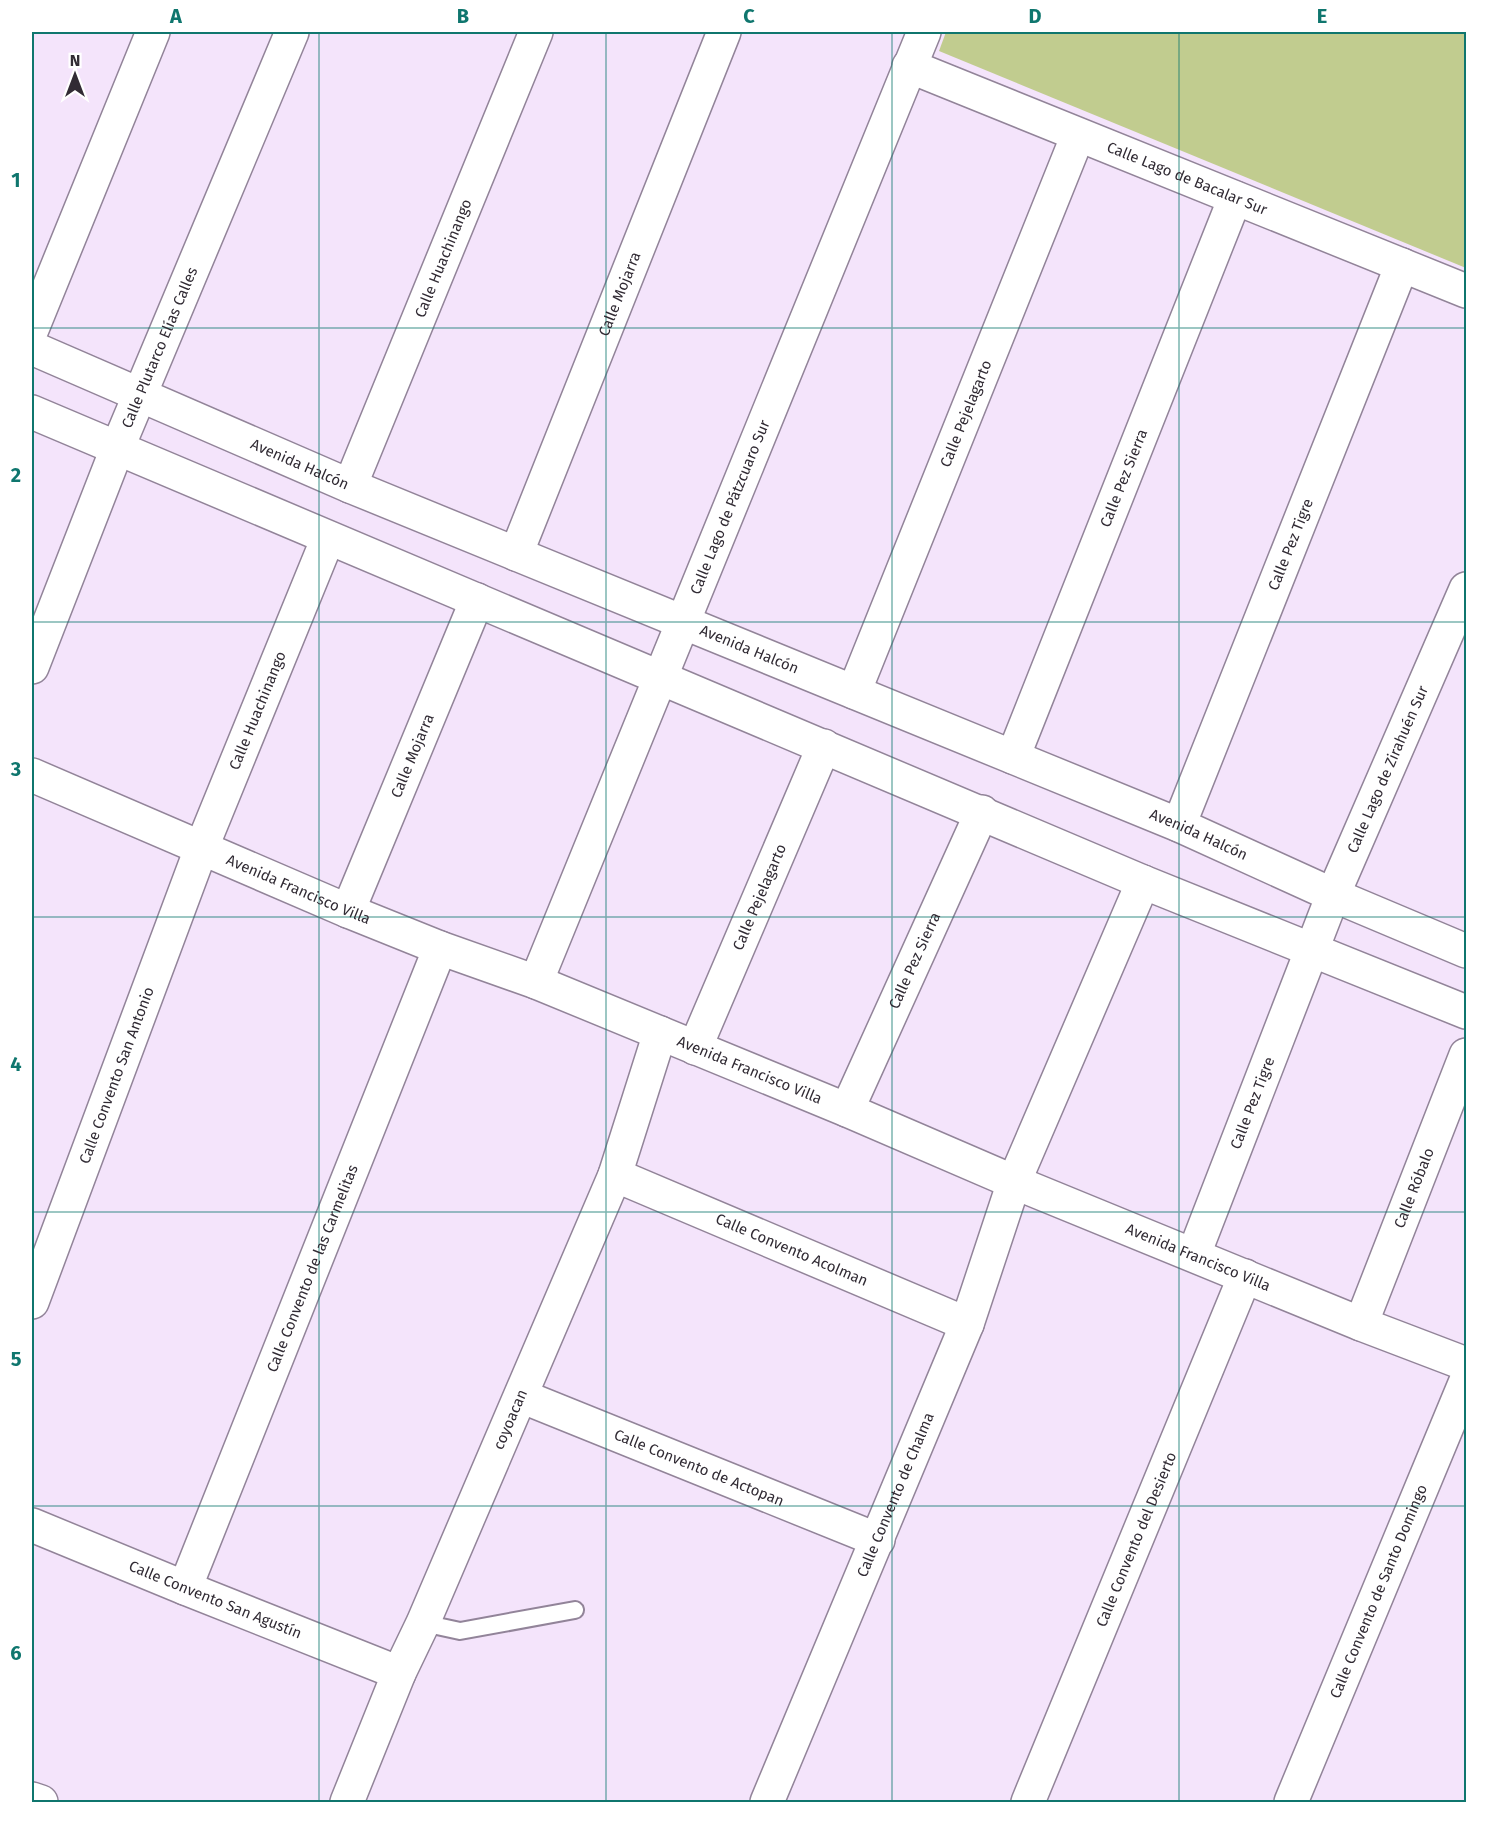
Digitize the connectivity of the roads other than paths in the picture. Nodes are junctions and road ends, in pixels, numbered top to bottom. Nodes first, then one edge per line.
1 (153, 32) edge
2 (292, 32) edge
3 (536, 32) edge
4 (724, 32) edge
5 (924, 32) edge
6 (909, 66) junction
7 (1078, 135) junction
8 (1235, 198) junction
9 (1402, 265) junction
10 (1467, 291) edge
11 (32, 329) edge
12 (32, 348) edge
13 (139, 395) junction
14 (32, 412) edge
15 (117, 449) junction
16 (350, 486) junction
17 (328, 538) junction
18 (516, 554) junction
19 (1467, 589) edge
20 (477, 600) junction
21 (684, 623) junction
22 (32, 667) edge
23 (659, 677) junction
24 (854, 692) junction
25 (824, 746) junction
26 (1013, 757) junction
27 (32, 775) edge
28 (982, 812) junction
29 (1179, 825) junction
30 (201, 849) junction
31 (1143, 882) junction
32 (1333, 895) junction
33 (348, 911) junction
34 (440, 948) junction
35 (1311, 951) junction
36 (1467, 951) edge
37 (536, 982) junction
38 (1467, 1012) edge
39 (660, 1033) junction
40 (695, 1048) junction
41 (1467, 1054) edge
42 (847, 1110) junction
43 (615, 1175) junction
44 (1014, 1182) junction
45 (1194, 1254) junction
46 (1245, 1276) junction
47 (32, 1302) edge
48 (967, 1324) junction
49 (1361, 1324) junction
50 (1467, 1364) edge
51 (1467, 1380) edge
52 (521, 1396) junction
53 (32, 1525) edge
54 (878, 1540) junction
55 (185, 1588) junction
56 (575, 1610) dead end
57 (423, 1623) junction
58 (399, 1673) junction
59 (32, 1798) edge
60 (41, 1803) edge
61 (347, 1803) edge
62 (766, 1803) edge
63 (1029, 1803) edge
64 (1292, 1803) edge

1 - 11 street
2 - 13 street, Calle Plutarco Elías Calles
3 - 16 street, Calle Huachinango
4 - 18 street, Calle Mojarra
5 - 6 street, Calle Lago de Pátzcuaro Sur
6 - 7 street, Calle Lago de Bacalar Sur
6 - 21 street, Calle Lago de Pátzcuaro Sur
7 - 8 street, Calle Lago de Bacalar Sur
7 - 24 street, Calle Pejelagarto
8 - 9 street, Calle Lago de Bacalar Sur
8 - 26 street, Calle Pez Sierra
9 - 10 street, Calle Lago de Bacalar Sur
9 - 29 street, Calle Pez Tigre
12 - 13 street, Avenida Halcón
13 - 15 street, Calle Plutarco Elías Calles
13 - 16 street, Avenida Halcón
14 - 15 street
15 - 17 street
15 - 22 street, Calle Plutarco Elías Calles
16 - 18 street, Avenida Halcón
17 - 20 street
17 - 30 street, Calle Huachinango
18 - 21 street, Avenida Halcón
19 - 32 street, Calle Lago de Zirahuén Sur
20 - 23 street
20 - 33 street, Calle Mojarra
21 - 23 street, Calle Lago de Pátzcuaro Sur
21 - 24 street, Avenida Halcón
23 - 25 street
23 - 37 street, Calle Lago de Pátzcuaro Sur
24 - 26 street, Avenida Halcón
25 - 28 street
25 - 40 street, Calle Pejelagarto
26 - 29 street, Avenida Halcón
27 - 30 street, Avenida Francisco Villa
28 - 31 street
28 - 42 street, Calle Pez Sierra
29 - 32 street, Avenida Halcón
30 - 33 street, Avenida Francisco Villa
30 - 47 street, Calle Convento San Antonio
31 - 35 street
31 - 44 street
32 - 35 street, Calle Lago de Zirahuén Sur
32 - 36 street, Avenida Halcón
33 - 34 street, Avenida Francisco Villa
34 - 37 street, Avenida Francisco Villa
34 - 55 street, Calle Convento de las Carmelitas
35 - 38 street
35 - 45 street, Calle Pez Tigre
37 - 39 street, Avenida Francisco Villa
39 - 40 street, Avenida Francisco Villa
39 - 43 street, coyoacan
40 - 42 street, Avenida Francisco Villa
41 - 49 street, Calle Róbalo
42 - 44 street, Avenida Francisco Villa
43 - 48 street, Calle Convento Acolman
43 - 52 street, coyoacan
44 - 45 street, Avenida Francisco Villa
44 - 48 street, Calle Convento de Chalma
45 - 46 street, Avenida Francisco Villa
46 - 49 street, Avenida Francisco Villa
46 - 63 street, Calle Convento del Desierto
48 - 54 street, Calle Convento de Chalma
49 - 50 street, Avenida Francisco Villa
51 - 64 street, Calle Convento de Santo Domingo
52 - 54 street, Calle Convento de Actopan
52 - 57 street, coyoacan
53 - 55 street, Calle Convento San Agustín
54 - 62 street, Calle Convento de Chalma
55 - 58 street, Calle Convento San Agustín
56 - 57 lane
57 - 58 street, coyoacan
58 - 61 street, coyoacan
59 - 60 street

